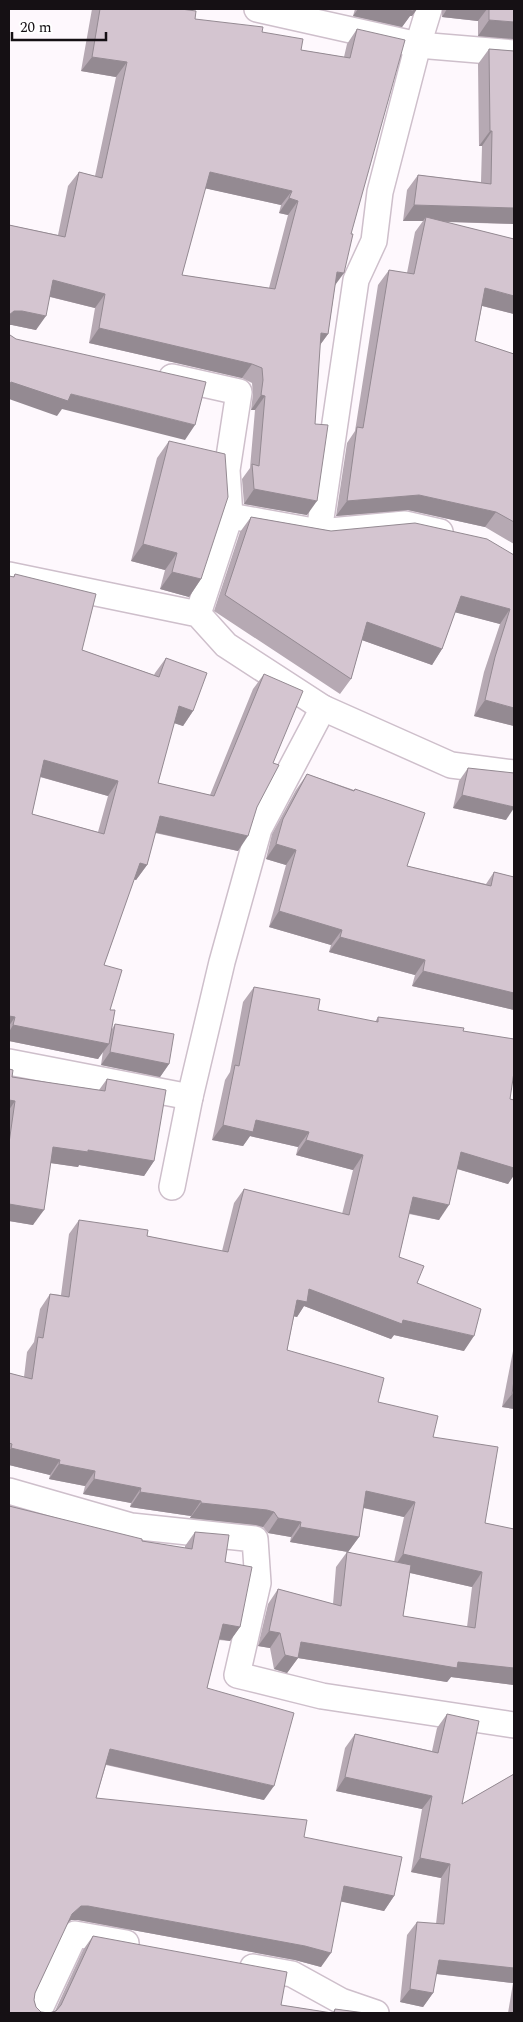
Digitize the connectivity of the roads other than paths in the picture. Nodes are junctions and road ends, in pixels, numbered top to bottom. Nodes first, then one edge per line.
1 (258, 9) edge
2 (429, 9) edge
3 (418, 45) junction
4 (514, 53) edge
5 (153, 372) edge
6 (230, 516) junction
7 (319, 532) junction
8 (463, 537) edge
9 (9, 574) edge
10 (198, 614) junction
11 (323, 708) junction
12 (514, 772) edge
13 (9, 1062) edge
14 (190, 1097) junction
15 (172, 1187) dead end
16 (9, 1491) edge
17 (514, 1725) edge
18 (151, 1948) edge
19 (235, 1964) edge
20 (38, 2013) edge
21 (376, 2013) edge

1 - 3 street
2 - 3 street
3 - 4 street
3 - 7 street
5 - 6 street
6 - 7 street
6 - 10 street
7 - 8 street
9 - 10 street
10 - 11 street
11 - 12 street
11 - 14 street
13 - 14 street
14 - 15 street
16 - 17 street
18 - 20 street
19 - 21 street

